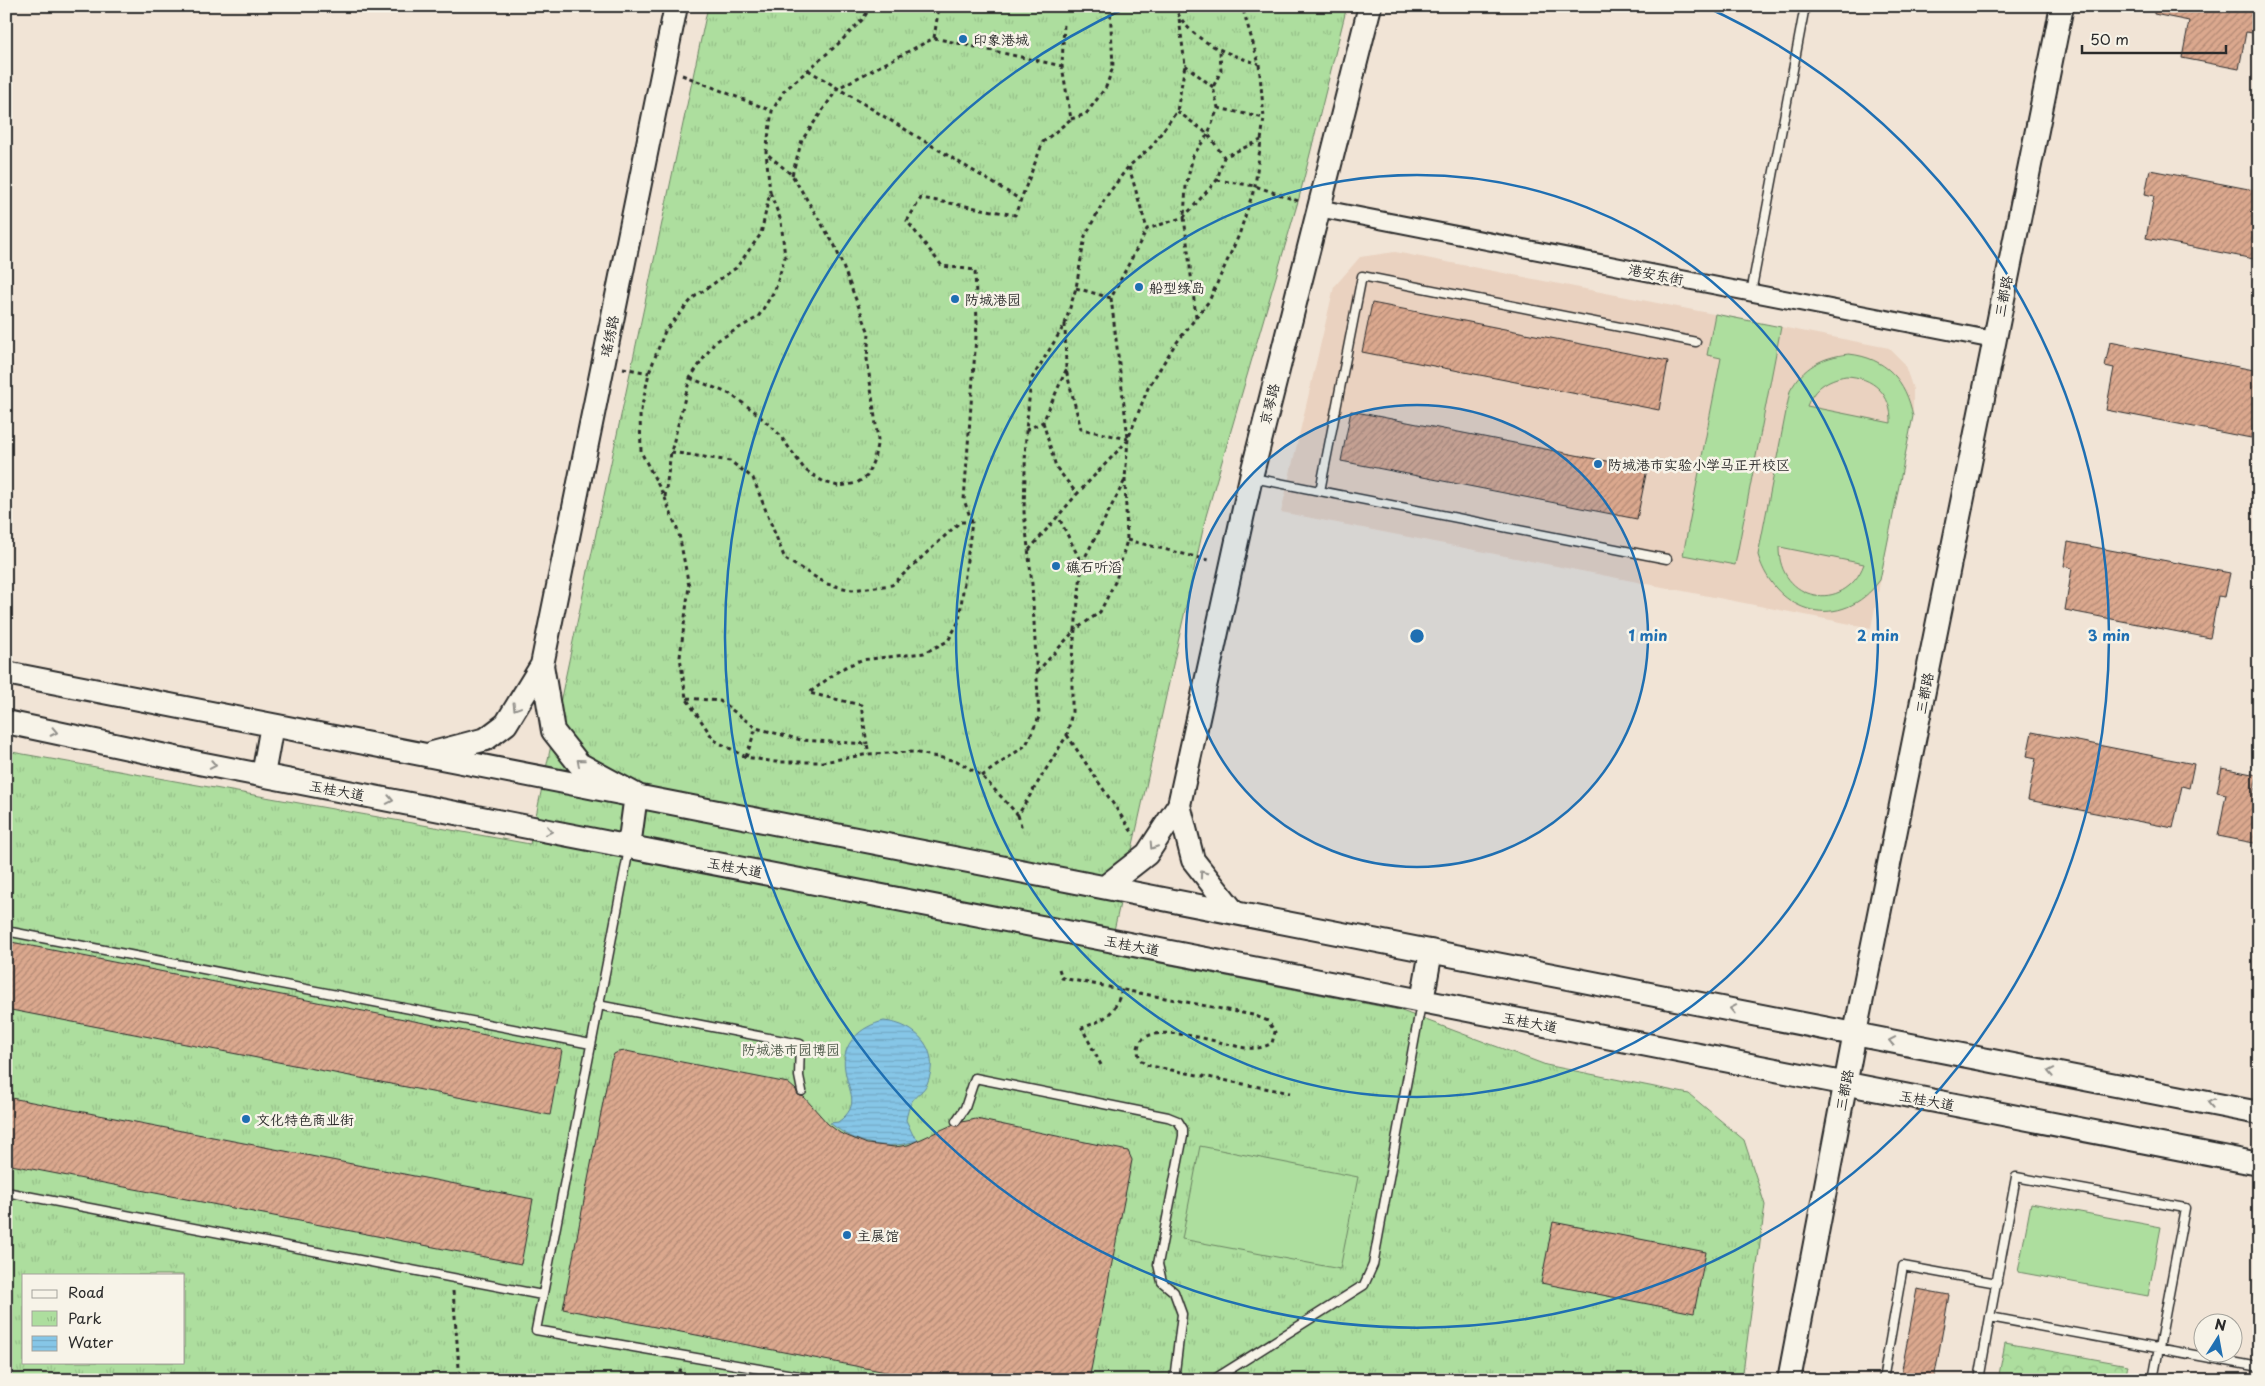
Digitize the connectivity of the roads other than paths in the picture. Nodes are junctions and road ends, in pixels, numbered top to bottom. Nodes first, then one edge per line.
1 (676, 6) edge
2 (1370, 6) edge
3 (1805, 6) edge
4 (2062, 6) edge
5 (1318, 208) junction
6 (1751, 293) junction
7 (1994, 340) junction
8 (1696, 342) dead end
9 (1250, 477) junction
10 (1320, 491) junction
11 (1667, 559) dead end
12 (542, 665) junction
13 (6, 673) edge
14 (6, 722) edge
15 (272, 724) junction
16 (426, 754) junction
17 (263, 775) junction
18 (636, 795) junction
19 (1179, 805) junction
20 (629, 847) junction
21 (1105, 887) junction
22 (1234, 912) junction
23 (6, 931) edge
24 (1431, 951) junction
25 (1422, 1001) junction
26 (598, 1005) junction
27 (1855, 1033) junction
28 (591, 1044) junction
29 (1845, 1084) junction
30 (802, 1091) dead end
31 (2259, 1113) edge
32 (956, 1121) dead end
33 (2259, 1164) edge
34 (6, 1192) edge
35 (1997, 1283) junction
36 (542, 1295) junction
37 (1990, 1317) junction
38 (2159, 1348) junction
39 (2259, 1367) edge
40 (822, 1380) edge
41 (1174, 1380) edge
42 (1213, 1380) edge
43 (1789, 1380) edge
44 (1883, 1380) edge
45 (1979, 1380) edge
46 (2153, 1380) edge

1 - 12 main road, 瑶绣路
2 - 5 main road, 京琴路
3 - 6 lane
4 - 7 main road, 三都路
5 - 6 street, 港安东街
5 - 9 main road, 京琴路
6 - 7 street, 港安东街
7 - 27 main road, 三都路
8 - 10 lane
9 - 10 lane
9 - 19 main road, 京琴路
10 - 11 lane
12 -> 16 main road
18 -> 12 main road
13 - 15 main road
14 -> 17 main road, 玉桂大道
15 - 16 main road
15 - 17 main road
16 - 18 main road
17 -> 20 main road, 玉桂大道
18 - 20 main road
18 - 21 main road
19 -> 21 main road
22 -> 19 main road
20 - 25 main road, 玉桂大道
20 - 26 lane
21 - 22 main road
22 - 24 main road
23 - 28 lane
24 - 25 main road
27 -> 24 main road
25 - 29 main road, 玉桂大道
25 - 42 lane
26 - 28 lane
26 - 30 lane
27 - 29 main road, 三都路
31 -> 27 main road
28 - 36 lane
29 - 33 main road, 玉桂大道
29 - 43 main road, 三都路
32 - 41 lane
34 - 36 lane
35 - 37 lane
35 - 38 lane
35 - 44 lane
36 - 40 lane
37 - 38 lane
37 - 45 lane
38 - 39 lane
38 - 46 lane

